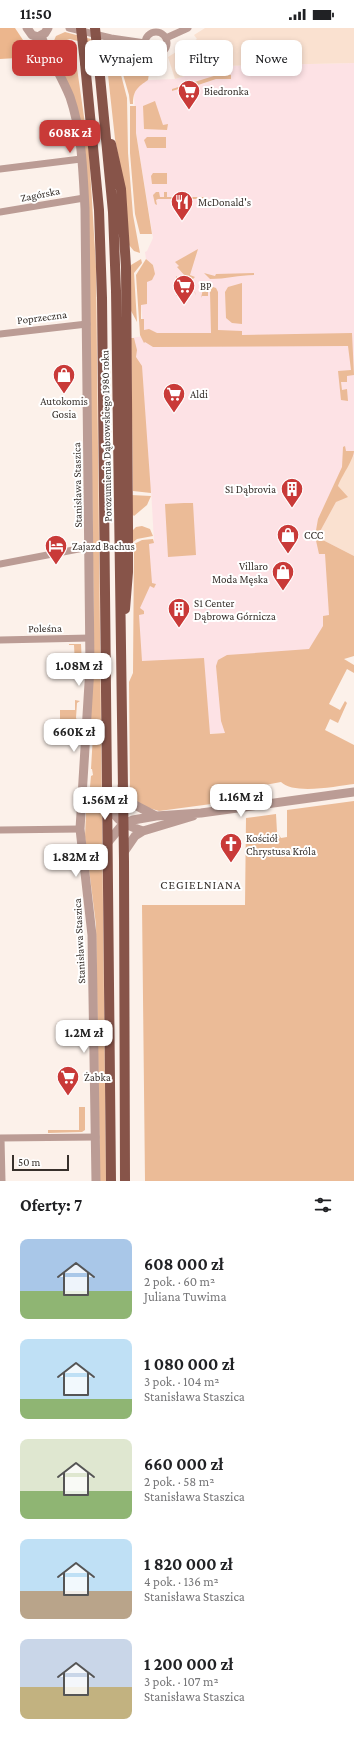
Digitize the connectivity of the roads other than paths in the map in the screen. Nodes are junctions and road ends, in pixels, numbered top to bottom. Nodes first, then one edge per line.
1 (27, 28) edge
2 (48, 28) edge
3 (69, 28) edge
4 (81, 28) edge
5 (95, 28) edge
6 (188, 28) edge
7 (41, 36) junction
8 (166, 38) joint
9 (125, 40) edge
10 (146, 40) edge
11 (81, 159) junction
12 (0, 169) edge
13 (84, 198) junction
14 (0, 212) edge
15 (87, 324) junction
16 (0, 334) edge
17 (89, 547) junction
18 (0, 564) edge
19 (90, 638) junction
20 (0, 640) edge
21 (122, 785) junction
22 (354, 792) edge
23 (107, 803) junction
24 (201, 813) junction
25 (156, 816) junction
26 (123, 824) junction
27 (80, 829) junction
28 (0, 830) edge
29 (143, 831) junction
30 (108, 842) junction
31 (124, 852) junction
32 (96, 1137) junction
33 (1, 1138) edge
34 (2, 1181) edge
35 (96, 1181) edge
36 (111, 1181) edge
37 (126, 1181) edge

1 - 7 street
2 - 7 street
3 - 9 street
4 - 23 main road, Porozumienia Dąbrowskiego 1980 roku, bridge
5 - 21 main road, Porozumienia Dąbrowskiego 1980 roku, bridge
6 - 8 street
7 - 11 street, Stanisława Staszica
8 - 10 street
11 - 12 street
11 - 13 street, Stanisława Staszica
13 - 14 street, Zagórska
13 - 15 street, Stanisława Staszica
15 - 16 street, Poprzeczna
15 - 17 street, Stanisława Staszica
17 - 18 street
17 - 19 street, Stanisława Staszica
19 - 20 street, Poleśna
19 - 27 street, Stanisława Staszica
21 - 25 street
21 - 26 main road, Porozumienia Dąbrowskiego 1980 roku
22 - 24 street
23 - 26 street
23 - 30 main road, Porozumienia Dąbrowskiego 1980 roku
24 - 25 street
24 - 29 street
25 - 26 street
26 - 29 street
26 - 30 street
26 - 31 main road, Porozumienia Dąbrowskiego 1980 roku
27 - 28 street
27 - 32 street, Stanisława Staszica
29 - 31 street
30 - 36 main road, Porozumienia Dąbrowskiego 1980 roku
31 - 37 main road, Porozumienia Dąbrowskiego 1980 roku
32 - 33 street
32 - 35 street, Stanisława Staszica
33 - 34 street

